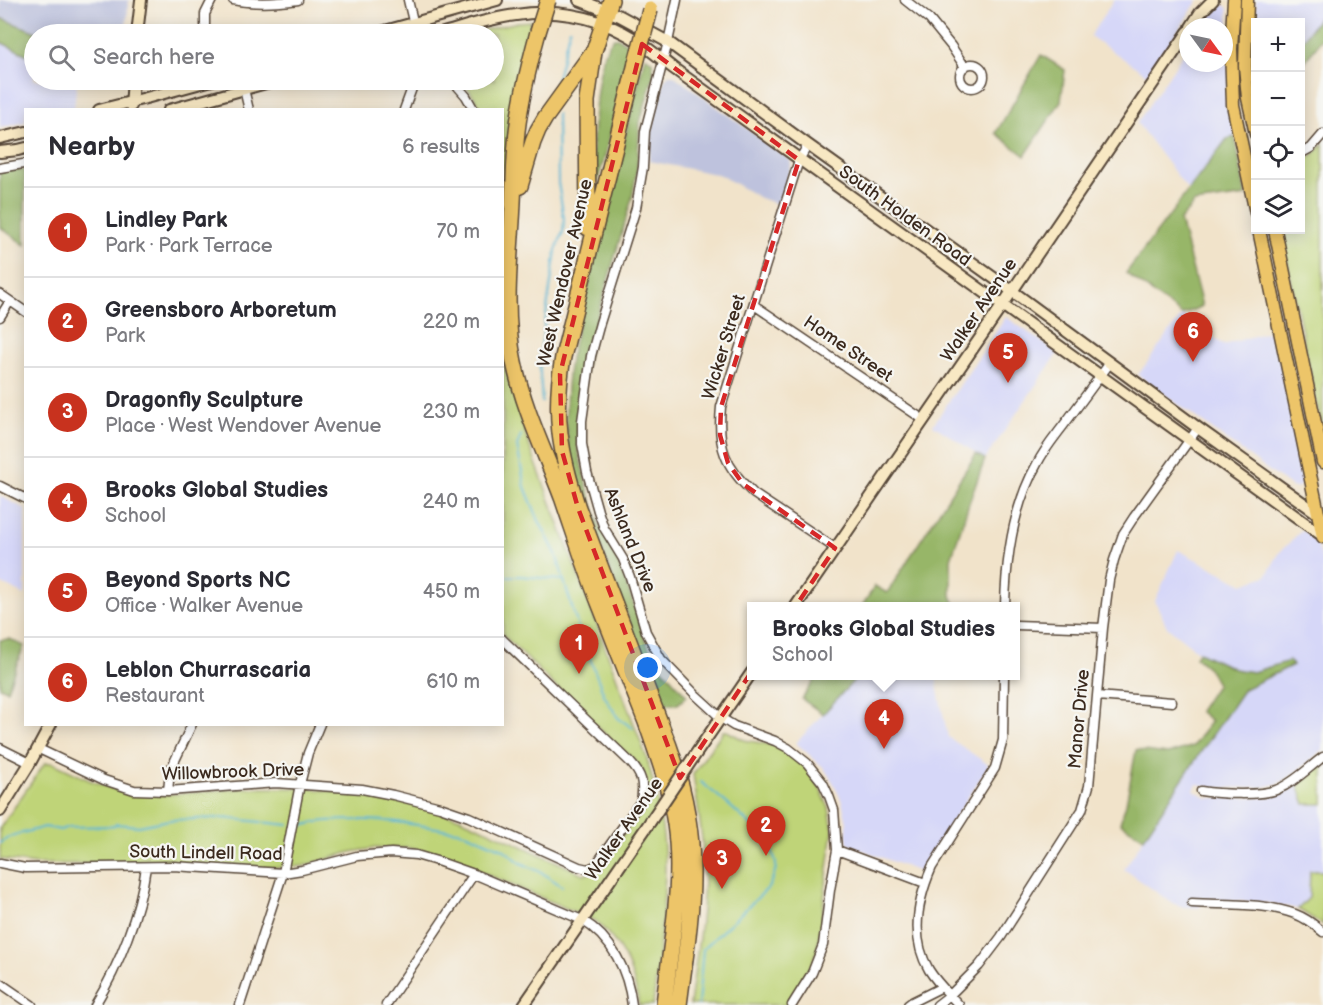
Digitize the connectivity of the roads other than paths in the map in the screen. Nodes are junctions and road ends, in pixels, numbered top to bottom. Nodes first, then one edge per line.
1 (141, 0) edge
2 (213, 0) edge
3 (233, 0) edge
4 (298, 0) edge
5 (497, 0) edge
6 (548, 0) edge
7 (579, 0) edge
8 (676, 0) edge
9 (905, 0) edge
10 (1205, 0) edge
11 (1213, 0) edge
12 (1234, 0) edge
13 (1247, 0) edge
14 (411, 2) edge
15 (652, 5) edge
16 (607, 11) edge
17 (1200, 13) junction
18 (1197, 18) edge
19 (139, 24) edge
20 (205, 24) edge
21 (414, 24) edge
22 (429, 24) edge
23 (479, 24) edge
24 (668, 42) junction
25 (1179, 45) edge
26 (594, 51) junction
27 (663, 61) junction
28 (965, 67) dead end
29 (132, 90) edge
30 (181, 90) edge
31 (240, 90) edge
32 (244, 90) edge
33 (411, 90) edge
34 (461, 90) edge
35 (131, 106) edge
36 (115, 108) edge
37 (176, 108) edge
38 (249, 108) edge
39 (405, 108) edge
40 (473, 108) edge
41 (1254, 126) edge
42 (24, 133) edge
43 (1323, 134) edge
44 (0, 138) edge
45 (807, 145) junction
46 (24, 148) edge
47 (1305, 151) edge
48 (0, 152) edge
49 (799, 160) junction
50 (23, 164) dead end
51 (0, 168) edge
52 (1251, 178) edge
53 (1249, 182) junction
54 (1251, 191) edge
55 (513, 207) junction
56 (1260, 234) edge
57 (1276, 234) edge
58 (588, 254) junction
59 (1012, 291) junction
60 (0, 294) edge
61 (10, 301) junction
62 (754, 305) junction
63 (1002, 306) junction
64 (24, 311) edge
65 (0, 317) edge
66 (1110, 363) junction
67 (1100, 377) junction
68 (924, 420) junction
69 (1198, 428) junction
70 (1189, 440) junction
71 (1323, 462) edge
72 (0, 486) edge
73 (24, 498) edge
74 (1321, 516) edge
75 (1323, 536) edge
76 (835, 548) junction
77 (799, 602) edge
78 (1005, 602) edge
79 (1020, 625) edge
80 (1104, 628) junction
81 (504, 641) edge
82 (747, 679) edge
83 (1004, 680) edge
84 (1097, 696) junction
85 (1172, 702) dead end
86 (721, 718) junction
87 (50, 726) edge
88 (191, 726) edge
89 (319, 726) edge
90 (0, 748) edge
91 (39, 749) junction
92 (1323, 758) edge
93 (30, 764) junction
94 (300, 784) junction
95 (168, 791) junction
96 (1201, 791) dead end
97 (0, 811) edge
98 (837, 850) junction
99 (0, 863) edge
100 (146, 867) junction
101 (282, 873) junction
102 (474, 874) junction
103 (925, 883) junction
104 (1192, 903) dead end
105 (582, 920) junction
106 (1323, 932) edge
107 (0, 983) edge
108 (942, 987) junction
109 (950, 995) junction
110 (32, 1005) edge
111 (95, 1005) edge
112 (240, 1005) edge
113 (386, 1005) edge
114 (524, 1005) edge
115 (632, 1005) edge
116 (664, 1005) edge
117 (679, 1005) edge
118 (792, 1005) edge
119 (908, 1005) edge
120 (937, 1005) edge
121 (959, 1005) edge

1 - 19 main road
2 - 20 street
3 - 4 street
5 - 22 main road
6 - 55 highway, West Wendover Avenue, bridge
7 - 16 main road, South Holden Road
8 - 24 street, Ashland Drive
9 - 28 street
10 - 17 main road
11 - 17 main road
12 - 53 main road
13 - 41 main road
14 - 21 street
15 - 58 highway, West Wendover Avenue, bridge
16 - 23 main road, South Holden Road
16 - 24 main road, South Holden Road
16 - 26 highway
16 - 27 main road, South Holden Road
17 - 18 main road
24 - 27 street, Ashland Drive
24 - 45 main road, South Holden Road
25 - 59 main road, Walker Avenue
26 - 55 highway
26 - 58 highway
27 - 49 main road, South Holden Road
27 - 86 street, Ashland Drive
29 - 35 main road
30 - 35 main road
31 - 37 main road
32 - 38 street
33 - 39 street
34 - 40 street
35 - 36 main road
42 - 44 main road
43 - 47 street
45 - 49 street, Wicker Street
45 - 59 main road, South Holden Road
46 - 48 main road
49 - 62 street, Wicker Street
49 - 63 main road, South Holden Road
50 - 51 street
52 - 53 street
53 - 54 main road
55 - 116 highway, West Wendover Avenue
56 - 74 main road
57 - 71 main road
58 - 117 highway, West Wendover Avenue
59 - 63 main road, Walker Avenue
59 - 66 main road, South Holden Road
60 - 61 street
61 - 64 street
61 - 65 street
62 - 68 street, Home Street
62 - 76 street, Wicker Street
63 - 67 main road, South Holden Road
63 - 68 main road, Walker Avenue
66 - 67 street
66 - 69 main road, South Holden Road
67 - 70 main road, South Holden Road
67 - 78 street
68 - 76 main road, Walker Avenue
69 - 70 street, Manor Drive
69 - 74 main road, South Holden Road
70 - 75 main road, South Holden Road
70 - 80 street, Manor Drive
72 - 73 street
74 - 75 main road
76 - 77 main road, Walker Avenue
79 - 80 street
80 - 84 street, Manor Drive
81 - 94 street, Willowbrook Drive
82 - 86 main road, Walker Avenue
83 - 103 street
84 - 85 street
84 - 109 street, Manor Drive
86 - 98 street, Ashland Drive
86 - 105 main road, Walker Avenue, bridge
87 - 91 main road
88 - 95 street
89 - 94 street
90 - 93 street
91 - 93 main road
91 - 95 street, Willowbrook Drive
92 - 96 street
93 - 97 main road
94 - 95 street, Willowbrook Drive
94 - 101 street
98 - 103 street
98 - 118 street, Ashland Drive
99 - 100 street, South Lindell Road
100 - 101 street, South Lindell Road
100 - 111 street
101 - 102 street, South Lindell Road
101 - 112 street
102 - 105 street, South Lindell Road
102 - 113 street
103 - 108 street
104 - 106 street
105 - 114 main road, Walker Avenue
105 - 115 street, South Lindell Road
107 - 110 street
108 - 109 street
108 - 119 street
109 - 120 street, Manor Drive
109 - 121 street

